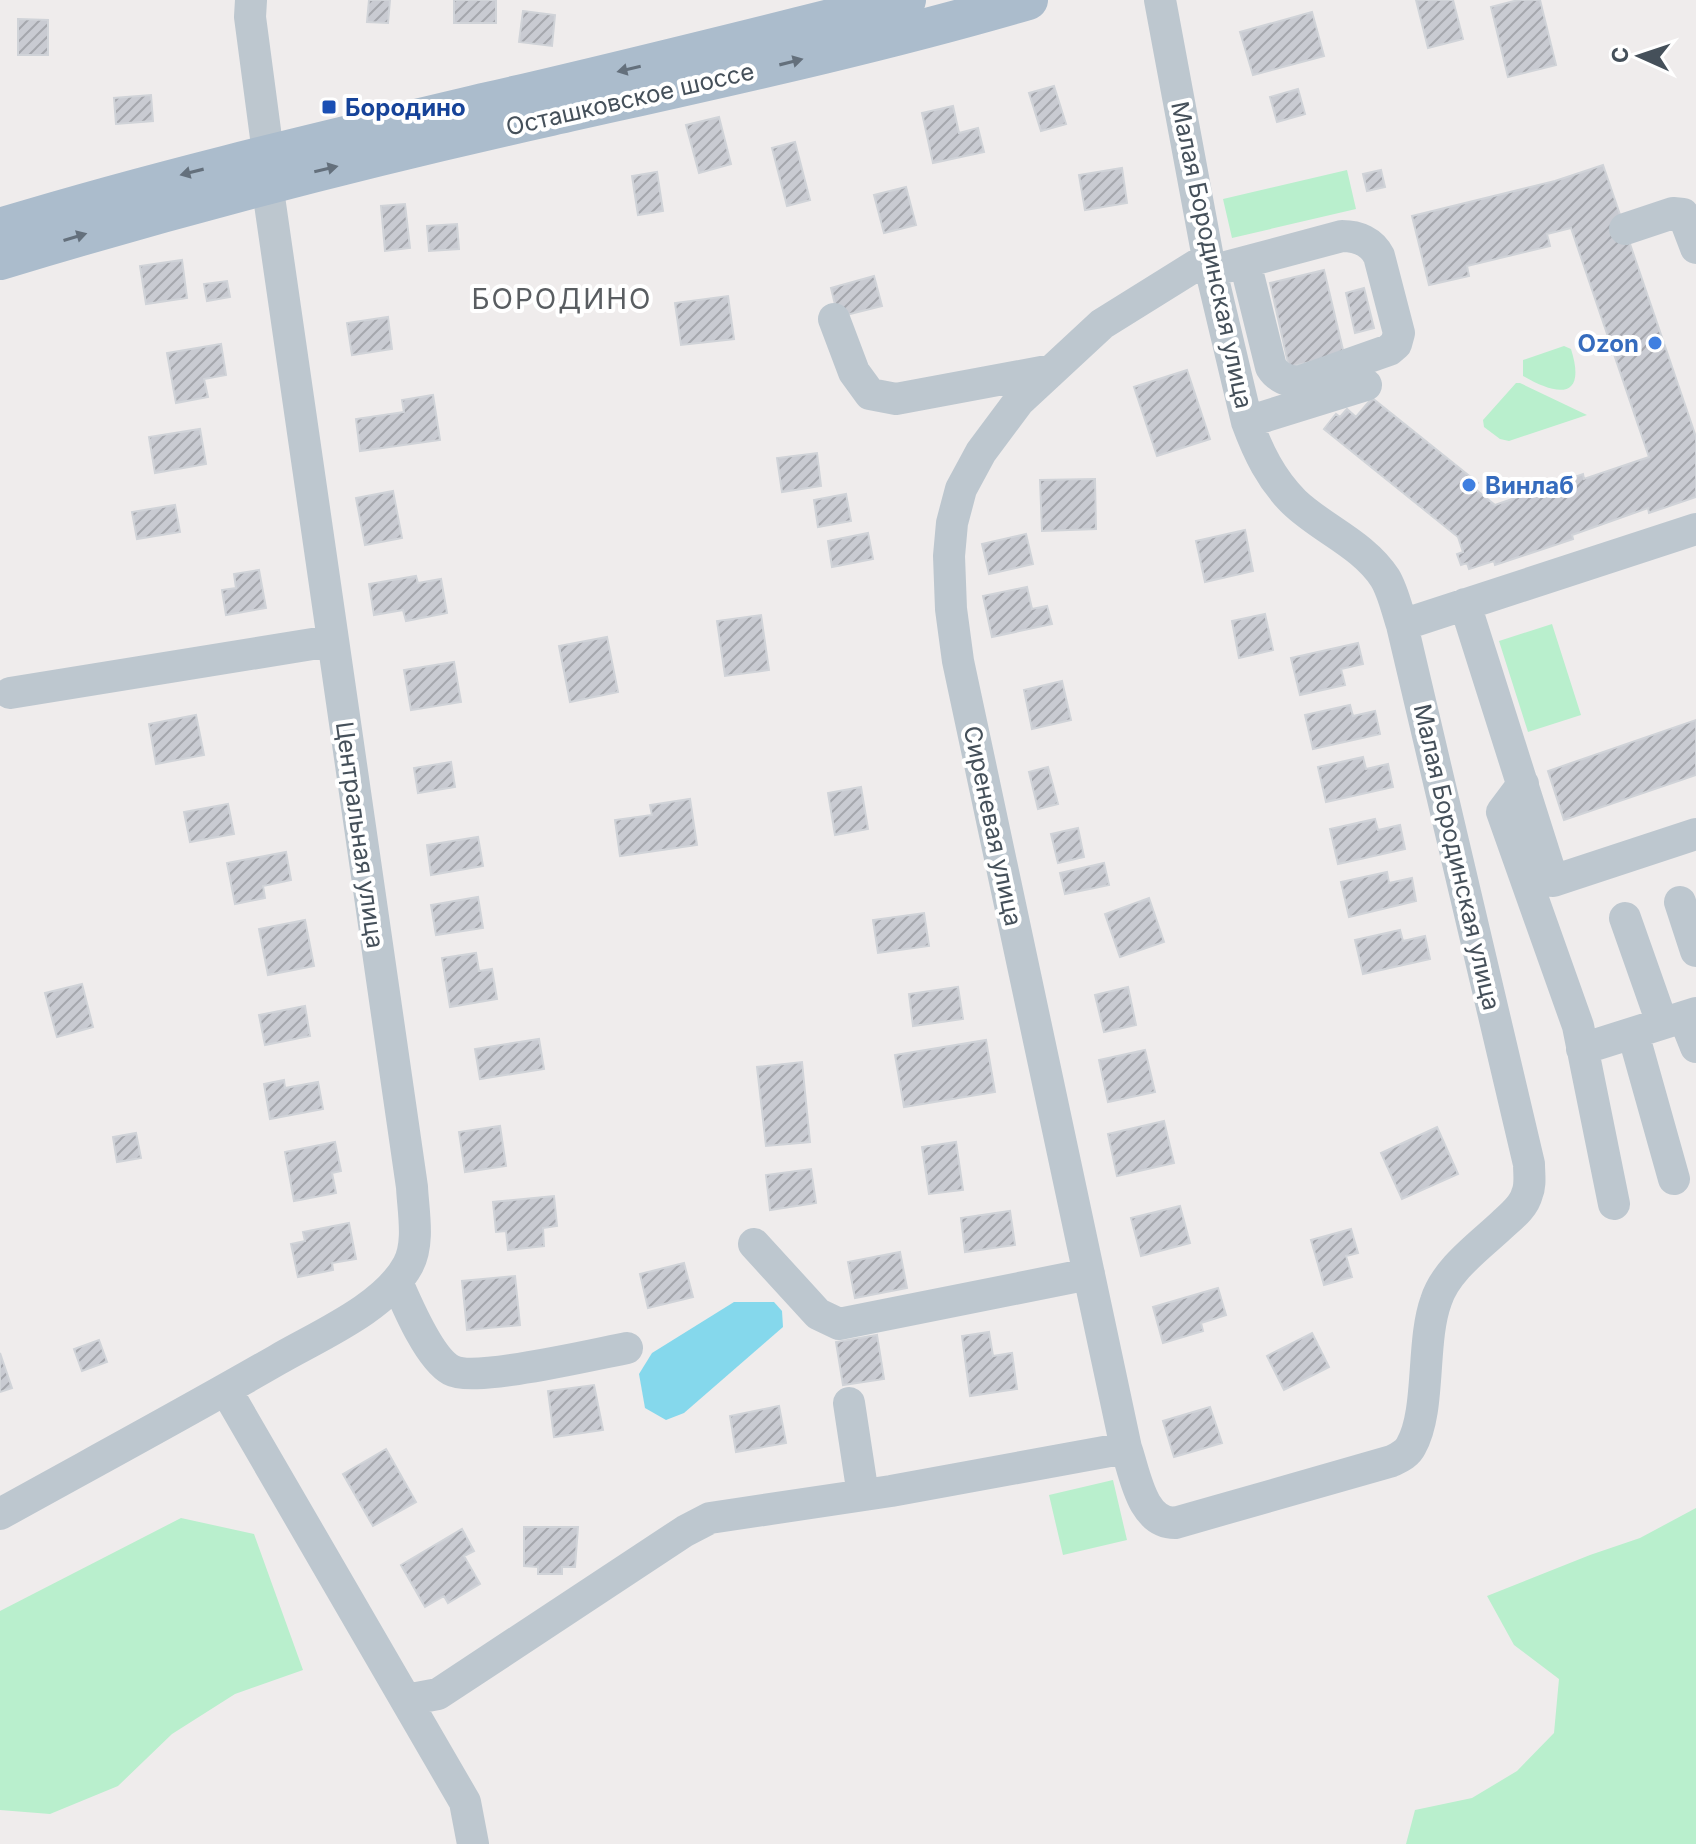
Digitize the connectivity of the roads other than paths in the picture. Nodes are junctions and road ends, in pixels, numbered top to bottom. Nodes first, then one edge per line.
1 (251, 0) edge
2 (906, 0) edge
3 (1028, 0) edge
4 (1160, 0) edge
5 (267, 168) junction
6 (0, 228) edge
7 (1625, 229) dead end
8 (1696, 248) edge
9 (0, 260) edge
10 (1245, 262) junction
11 (1210, 264) junction
12 (834, 319) dead end
13 (1052, 370) junction
14 (1366, 385) dead end
15 (1247, 422) junction
16 (1696, 529) edge
17 (1465, 604) junction
18 (1402, 625) junction
19 (331, 641) junction
20 (10, 693) dead end
21 (1523, 784) junction
22 (1696, 834) edge
23 (1680, 902) dead end
24 (1625, 918) dead end
25 (1696, 951) edge
26 (1669, 1022) edge
27 (1696, 1047) edge
28 (1582, 1049) junction
29 (1674, 1179) dead end
30 (1614, 1204) dead end
31 (754, 1244) dead end
32 (1089, 1274) junction
33 (397, 1282) junction
34 (627, 1348) dead end
35 (226, 1390) junction
36 (849, 1403) dead end
37 (1126, 1448) junction
38 (863, 1495) junction
39 (1142, 1496) joint
40 (0, 1514) edge
41 (406, 1700) junction
42 (473, 1844) edge

1 - 5 street, Центральная улица
2 -> 5 main road, Осташковское шоссе
5 -> 3 main road, Осташковское шоссе
4 - 11 street, Малая Бородинская улица
5 -> 6 main road, Осташковское шоссе
9 -> 5 main road, Осташковское шоссе
5 - 19 street, Центральная улица
7 - 8 street
10 - 10 street
10 - 11 street, Сиреневая улица
11 - 13 street, Сиреневая улица
11 - 15 street, Малая Бородинская улица
12 - 13 street
13 - 32 street, Сиреневая улица
14 - 15 street
15 - 18 street, Малая Бородинская улица
16 - 17 street
17 - 18 street
17 - 21 street
18 - 39 street, Малая Бородинская улица
19 - 20 street
19 - 33 street, Центральная улица
21 - 22 street
21 - 28 street
23 - 25 street
24 - 26 street
26 - 27 street
26 - 28 street
26 - 29 street
28 - 30 street
31 - 32 street
32 - 37 street, Сиреневая улица
33 - 34 street
33 - 35 street, Центральная улица
35 - 40 street, Центральная улица
35 - 41 street
36 - 38 street
37 - 38 street
37 - 39 street, Сиреневая улица
38 - 41 street
41 - 42 street

